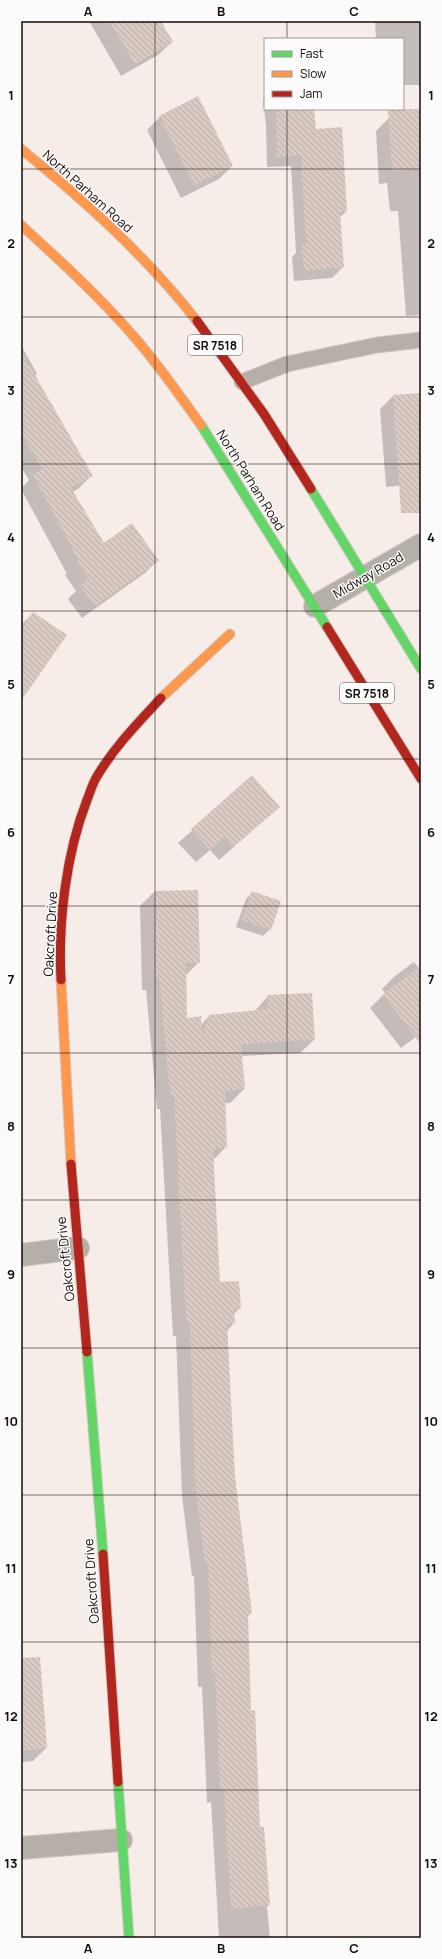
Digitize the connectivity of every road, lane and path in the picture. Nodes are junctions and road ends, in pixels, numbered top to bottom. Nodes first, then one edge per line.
1 (21, 149) edge
2 (21, 225) edge
3 (421, 340) edge
4 (242, 382) junction
5 (421, 545) edge
6 (365, 577) junction
7 (315, 606) junction
8 (230, 634) dead end
9 (421, 669) edge
10 (421, 779) edge
11 (78, 1248) junction
12 (21, 1255) edge
13 (121, 1840) junction
14 (21, 1848) edge
15 (129, 1938) edge

1 - 4 main road, North Parham Road / SR 7518
2 - 7 main road, North Parham Road / SR 7518
3 - 4 lane
4 - 6 main road, North Parham Road / SR 7518
5 - 6 street, Midway Road
6 - 7 street, Midway Road
6 - 9 main road, North Parham Road / SR 7518
7 - 10 main road, North Parham Road / SR 7518
8 - 11 main road, Oakcroft Drive
11 - 12 street
11 - 13 main road, Oakcroft Drive
13 - 14 street
13 - 15 main road, Oakcroft Drive

